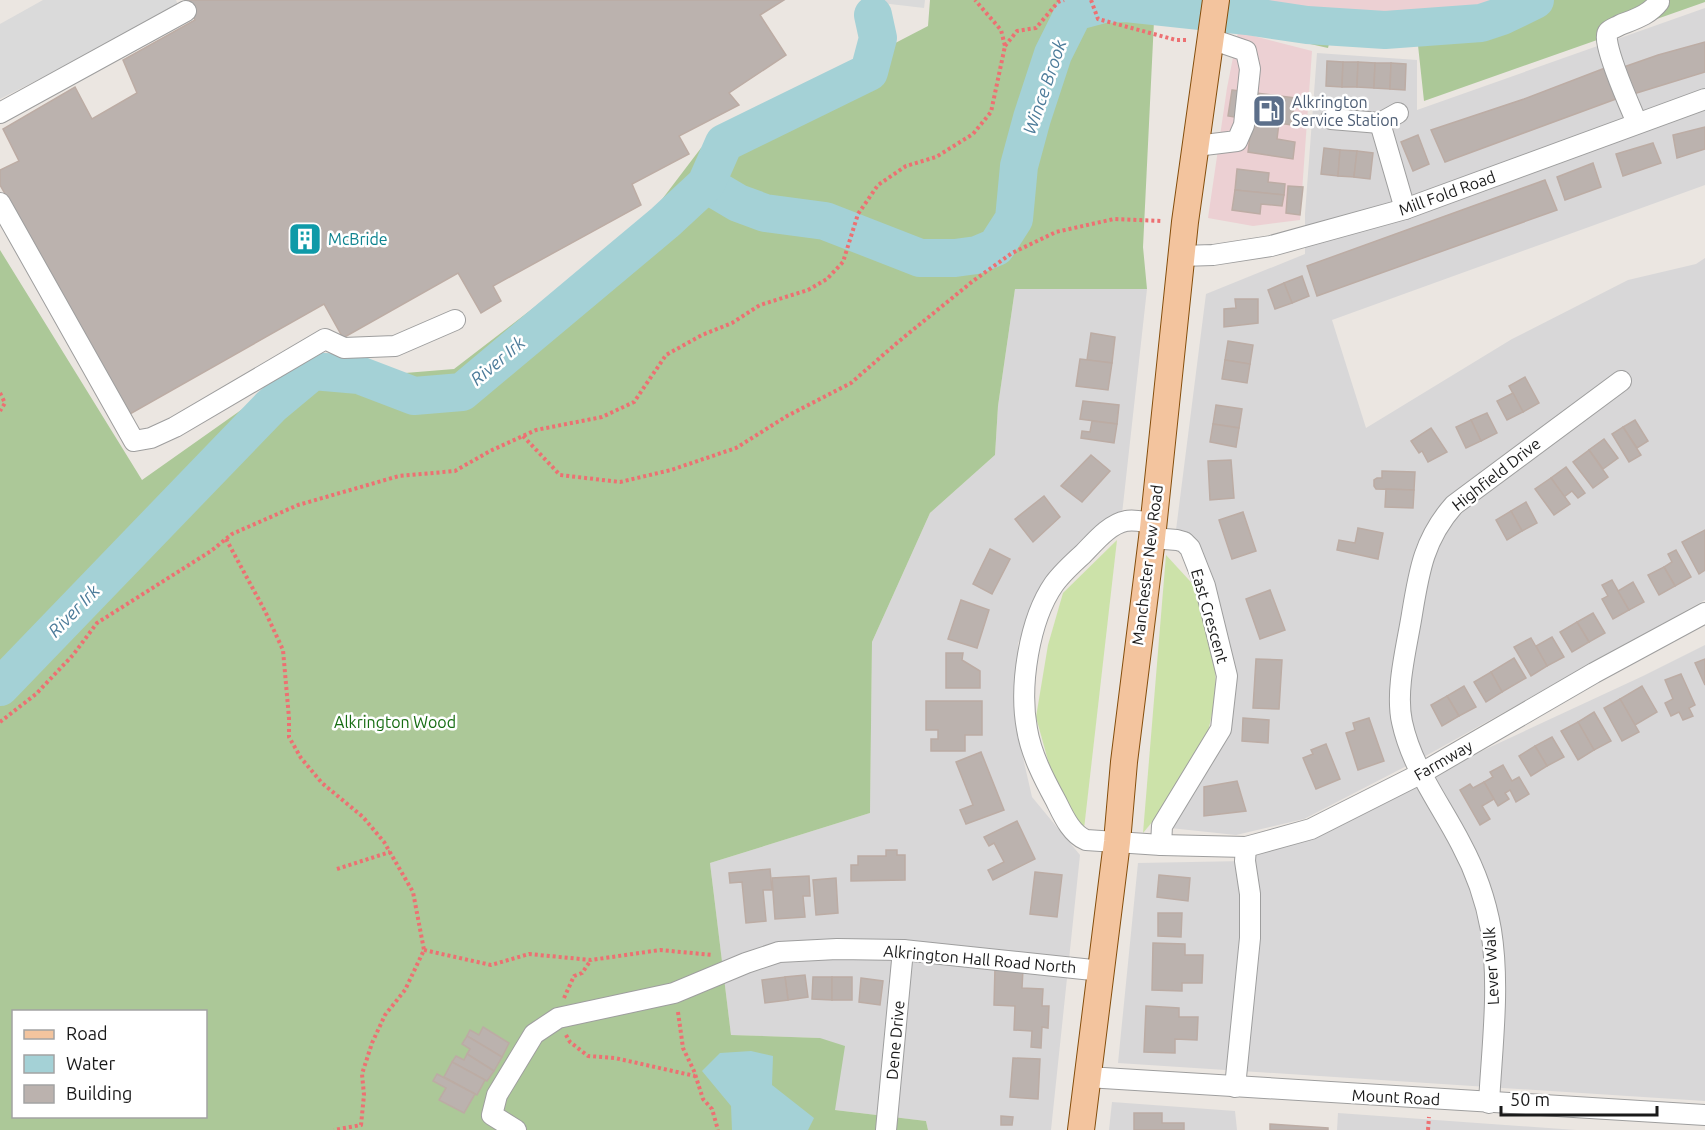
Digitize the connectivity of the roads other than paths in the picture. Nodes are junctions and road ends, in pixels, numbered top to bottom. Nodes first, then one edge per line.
1 (1659, 2) dead end
2 (186, 11) dead end
3 (1214, 14) edge
4 (1705, 99) edge
5 (0, 113) edge
6 (1398, 113) dead end
7 (1331, 119) dead end
8 (1380, 123) junction
9 (1637, 123) junction
10 (1196, 146) junction
11 (0, 203) edge
12 (1406, 208) junction
13 (1181, 256) junction
14 (455, 320) dead end
15 (1621, 381) dead end
16 (1152, 530) junction
17 (1705, 613) edge
18 (1420, 774) junction
19 (1117, 842) junction
20 (1161, 845) junction
21 (1246, 847) junction
22 (903, 950) junction
23 (1102, 971) junction
24 (1087, 1077) junction
25 (1235, 1087) junction
26 (1489, 1102) junction
27 (1705, 1115) edge
28 (516, 1130) edge
29 (886, 1130) edge
30 (1081, 1130) edge

1 - 9 street
2 - 5 street
3 - 10 main road, Manchester New Road
3 - 10 street
4 - 9 street, Mill Fold Road
6 - 8 street
7 - 8 street
8 - 12 street
9 - 12 street, Mill Fold Road
10 - 13 main road, Manchester New Road
11 - 14 street
12 - 13 street, Mill Fold Road
13 - 16 main road, Manchester New Road
15 - 18 street, Highfield Drive
16 - 19 main road, Manchester New Road
16 - 19 street
16 - 20 street, East Crescent
17 - 18 street, Farmway
18 - 21 street, Farmway
18 - 26 street, Lever Walk
19 - 20 street
19 - 23 main road, Manchester New Road
20 - 21 street, Farmway
21 - 25 street
22 - 23 street, Alkrington Hall Road North
22 - 28 street, Alkrington Hall Road North
22 - 29 street, Dene Drive
23 - 24 main road, Manchester New Road
24 - 25 street, Mount Road
24 - 30 main road, Manchester New Road
25 - 26 street, Mount Road
26 - 27 street, Mount Road

